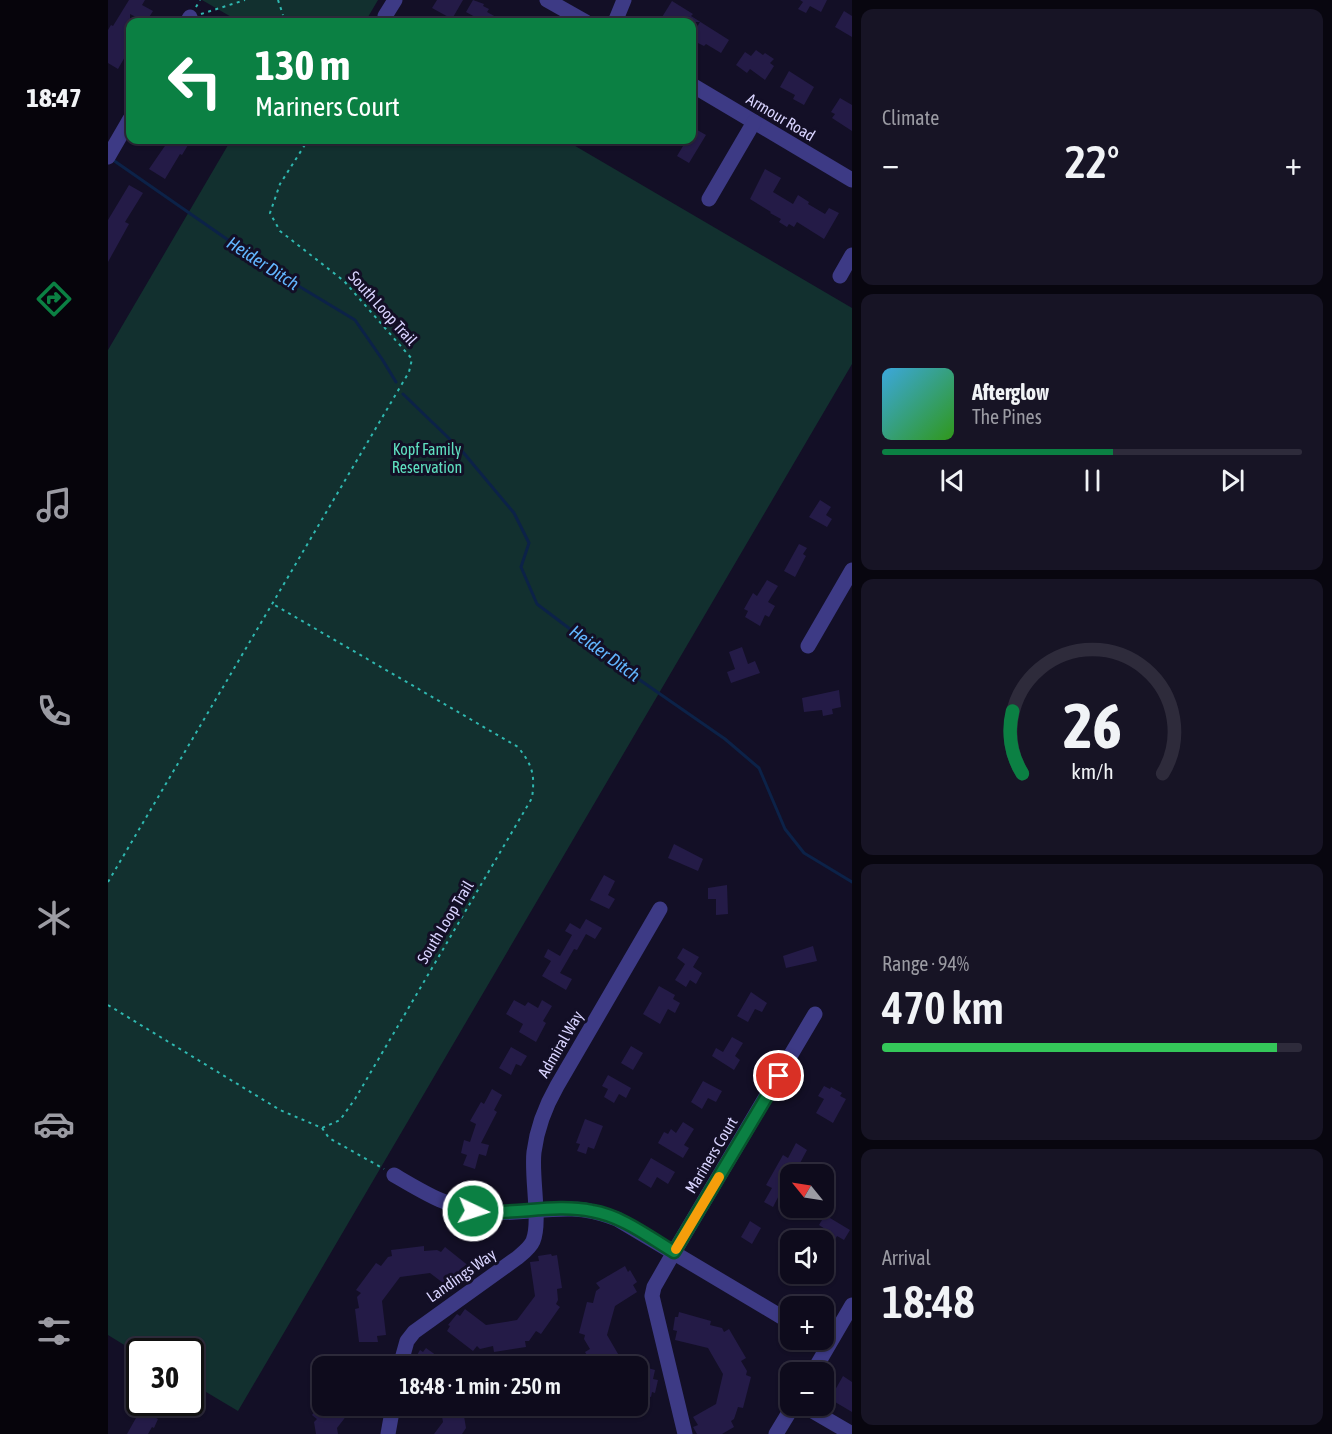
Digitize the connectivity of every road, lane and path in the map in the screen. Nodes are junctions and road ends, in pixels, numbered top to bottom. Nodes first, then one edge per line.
1 (245, 0) edge
2 (278, 0) edge
3 (394, 0) edge
4 (547, 0) edge
5 (624, 0) edge
6 (283, 15) dead end
7 (385, 15) dead end
8 (195, 18) edge
9 (579, 18) edge
10 (617, 18) edge
11 (696, 87) edge
12 (754, 122) junction
13 (126, 126) edge
14 (305, 144) edge
15 (108, 157) edge
16 (852, 180) edge
17 (709, 199) dead end
18 (852, 255) edge
19 (840, 276) dead end
20 (852, 570) edge
21 (273, 604) junction
22 (808, 646) dead end
23 (108, 882) edge
24 (660, 909) dead end
25 (108, 1005) edge
26 (815, 1014) dead end
27 (322, 1128) junction
28 (394, 1175) joint
29 (536, 1211) junction
30 (674, 1252) junction
31 (852, 1305) edge
32 (780, 1316) edge
33 (834, 1330) edge
34 (403, 1356) edge
35 (391, 1416) edge
36 (787, 1416) edge
37 (821, 1416) edge
38 (388, 1434) edge
39 (685, 1434) edge
40 (776, 1434) edge
41 (852, 1434) edge

1 - 8 path
2 - 6 path
3 - 7 street
4 - 9 street
5 - 10 street
11 - 12 street, Armour Road
12 - 16 street, Armour Road
12 - 17 street
13 - 15 street
14 - 21 path, South Loop Trail
18 - 19 street
20 - 22 street
21 - 23 path, South Loop Trail
21 - 27 path, South Loop Trail
24 - 29 street, Admiral Way
25 - 27 path
26 - 30 street, Mariners Court
27 - 28 path
28 - 29 street
29 - 30 street
29 - 34 street, Landings Way
30 - 32 street
30 - 39 street
31 - 33 street
35 - 38 street
36 - 40 street
37 - 41 street

